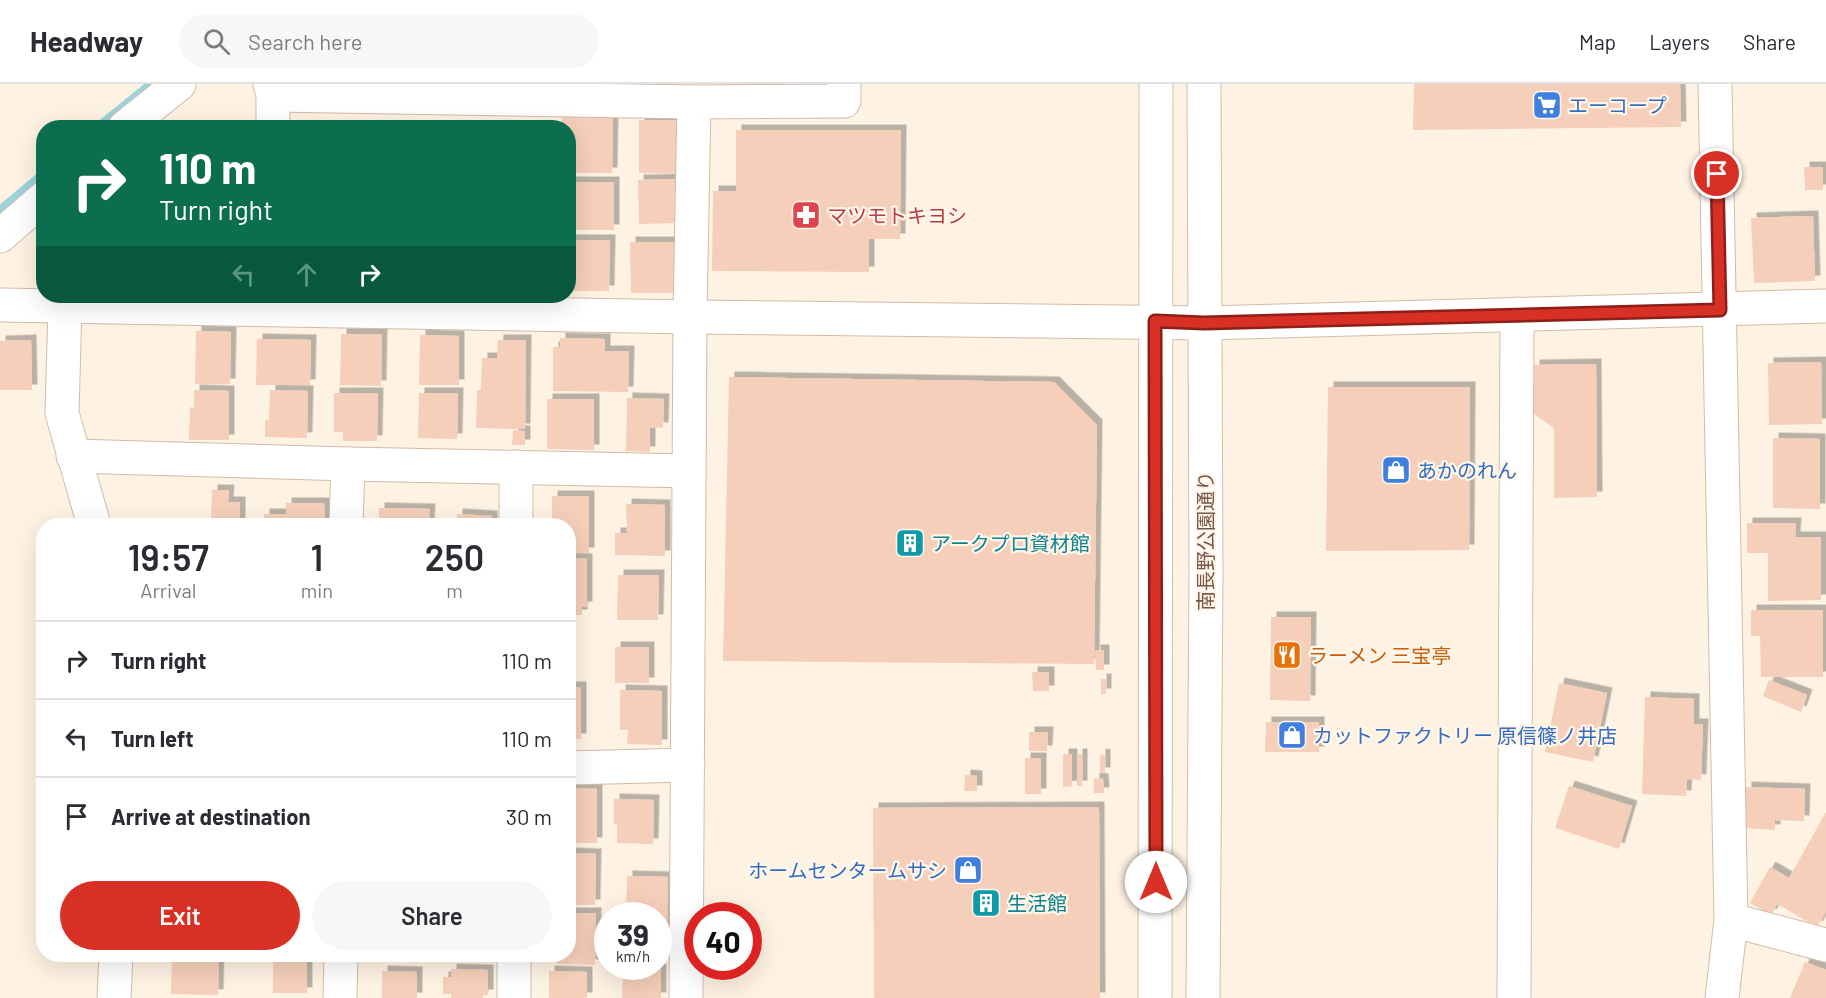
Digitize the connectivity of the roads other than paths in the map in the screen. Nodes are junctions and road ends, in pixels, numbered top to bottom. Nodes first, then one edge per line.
1 (179, 84) edge
2 (844, 84) edge
3 (1156, 84) edge
4 (1204, 84) edge
5 (1715, 84) edge
6 (272, 90) edge
7 (694, 102) junction
8 (134, 120) edge
9 (273, 120) edge
10 (36, 205) edge
11 (0, 236) edge
12 (220, 303) edge
13 (300, 303) edge
14 (0, 305) edge
15 (65, 306) junction
16 (1826, 306) edge
17 (1720, 310) junction
18 (1518, 315) junction
19 (690, 317) junction
20 (1155, 321) junction
21 (1204, 323) junction
22 (73, 456) junction
23 (348, 464) junction
24 (516, 467) junction
25 (689, 471) junction
26 (92, 518) edge
27 (346, 518) edge
28 (516, 518) edge
29 (688, 765) junction
30 (576, 768) edge
31 (1731, 920) junction
32 (1826, 945) edge
33 (116, 962) edge
34 (340, 962) edge
35 (514, 962) edge
36 (114, 998) edge
37 (340, 998) edge
38 (514, 998) edge
39 (686, 998) edge
40 (1155, 998) edge
41 (1203, 998) edge
42 (1514, 998) edge
43 (1722, 998) edge

1 - 8 street
2 - 7 street
3 - 20 street
4 - 21 street, 南長野公園通り
5 - 17 street
6 - 7 street
6 - 9 street
7 - 19 street
10 - 11 street
12 - 15 street
13 - 19 street
14 - 15 street
15 - 22 street
16 - 17 street
17 - 18 street
17 - 31 street
18 - 21 street
18 - 42 street
19 - 20 street
19 - 25 street
20 - 21 street
20 - 40 street
21 - 41 street, 南長野公園通り
22 - 23 street
22 - 26 street
23 - 24 street
23 - 27 street
24 - 25 street
24 - 28 street
25 - 29 street
29 - 30 street
29 - 39 street
31 - 32 street
31 - 43 street
33 - 36 street
34 - 37 street
35 - 38 street

